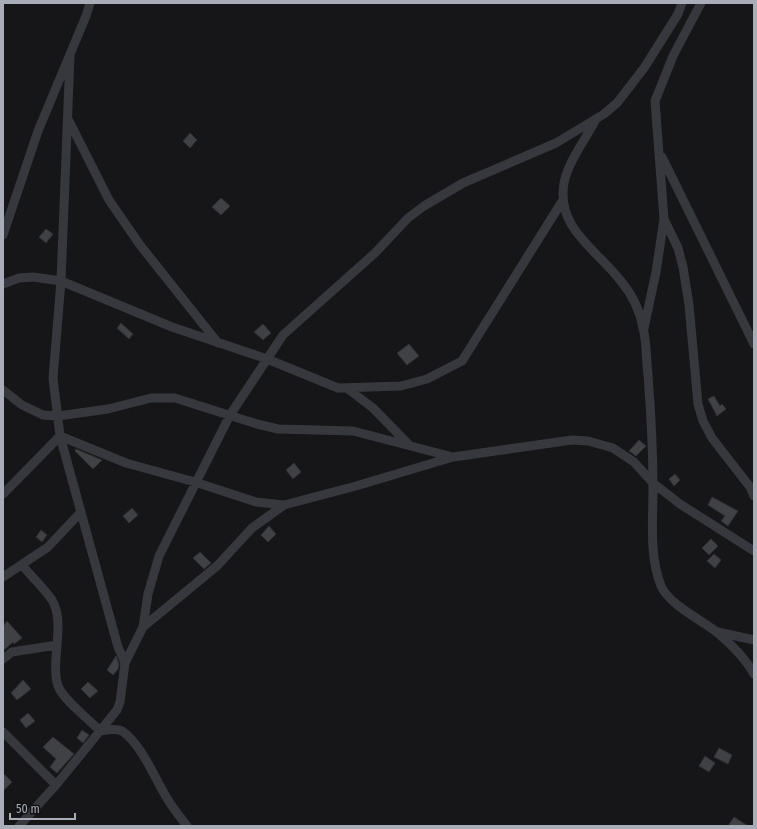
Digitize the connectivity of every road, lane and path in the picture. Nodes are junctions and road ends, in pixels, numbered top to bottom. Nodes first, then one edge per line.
1 (90, 3) edge
2 (682, 3) edge
3 (701, 3) edge
4 (70, 56) junction
5 (67, 117) junction
6 (596, 120) junction
7 (659, 153) junction
8 (563, 200) junction
9 (664, 219) junction
10 (3, 235) edge
11 (61, 281) junction
12 (3, 284) edge
13 (644, 329) junction
14 (218, 343) junction
15 (754, 344) edge
16 (267, 359) junction
17 (348, 389) junction
18 (3, 390) edge
19 (58, 416) junction
20 (230, 416) junction
21 (60, 436) junction
22 (410, 446) junction
23 (452, 457) junction
24 (195, 482) junction
25 (653, 483) junction
26 (752, 484) edge
27 (3, 494) edge
28 (754, 496) edge
29 (284, 505) junction
30 (80, 513) junction
31 (754, 551) edge
32 (22, 565) junction
33 (3, 577) edge
34 (143, 626) junction
35 (714, 631) junction
36 (754, 640) edge
37 (56, 645) junction
38 (3, 660) edge
39 (125, 663) junction
40 (754, 674) edge
41 (100, 731) junction
42 (4, 735) edge
43 (56, 785) junction
44 (19, 826) edge
45 (187, 826) edge

1 - 4 street
2 - 6 street
3 - 7 street
4 - 5 street
4 - 10 street
5 - 11 street
5 - 14 street
6 - 8 street
6 - 16 street
7 - 9 street
7 - 15 street
8 - 13 street
8 - 17 street
9 - 13 street
9 - 26 street
11 - 12 street
11 - 14 street
11 - 19 street
13 - 25 street
14 - 16 street
16 - 17 street
16 - 20 street
17 - 22 street
18 - 19 street
19 - 20 street
19 - 21 street
20 - 22 street
20 - 24 street
21 - 24 street
21 - 27 street
21 - 30 street
22 - 23 street
23 - 25 street
23 - 29 street
24 - 29 street
24 - 34 street
25 - 31 street
25 - 35 street
26 - 28 street
29 - 34 street
30 - 32 street
30 - 39 street
32 - 33 street
32 - 37 street
34 - 39 street
35 - 36 street
35 - 40 street
37 - 38 street
37 - 41 street
39 - 41 street
41 - 43 street
41 - 45 street
42 - 43 street
43 - 44 street

